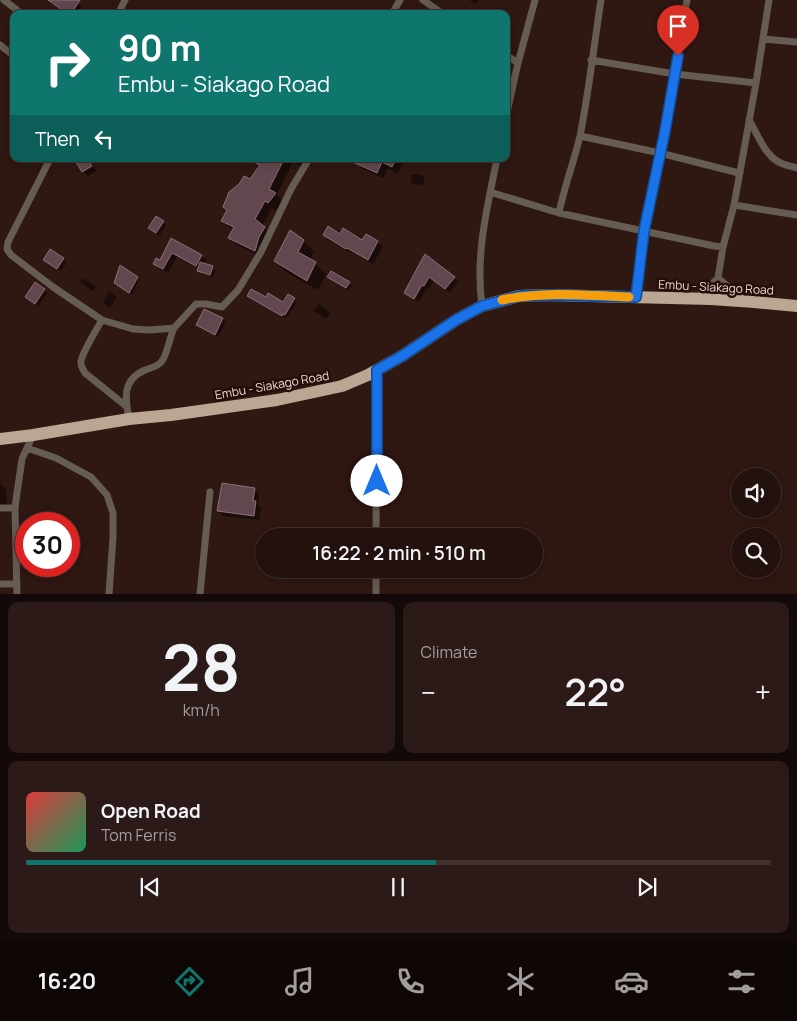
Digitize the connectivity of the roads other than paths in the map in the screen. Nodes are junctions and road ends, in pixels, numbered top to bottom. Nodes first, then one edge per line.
1 (4, 0) edge
2 (423, 0) edge
3 (535, 0) edge
4 (601, 0) edge
5 (687, 0) edge
6 (769, 0) edge
7 (17, 10) edge
8 (437, 10) edge
9 (763, 39) junction
10 (797, 42) edge
11 (510, 58) edge
12 (591, 60) junction
13 (518, 63) junction
14 (675, 74) junction
15 (756, 83) junction
16 (510, 99) edge
17 (749, 120) junction
18 (580, 136) junction
19 (660, 152) junction
20 (48, 162) edge
21 (307, 162) edge
22 (496, 162) edge
23 (797, 168) edge
24 (739, 174) junction
25 (490, 192) junction
26 (734, 204) junction
27 (559, 213) junction
28 (797, 215) edge
29 (644, 231) junction
30 (723, 247) junction
31 (718, 278) junction
32 (636, 297) junction
33 (696, 299) junction
34 (744, 301) junction
35 (482, 306) junction
36 (797, 306) edge
37 (102, 320) junction
38 (174, 328) junction
39 (377, 370) junction
40 (128, 413) junction
41 (34, 435) junction
42 (0, 439) edge
43 (27, 448) junction
44 (210, 492) dead end
45 (0, 508) edge
46 (15, 508) junction
47 (376, 528) edge
48 (376, 578) edge
49 (0, 584) edge
50 (16, 584) junction
51 (18, 594) edge
52 (109, 594) edge
53 (200, 594) edge
54 (376, 594) edge

1 - 7 street
2 - 8 street
3 - 13 street
4 - 12 street
5 - 14 street
6 - 9 street
9 - 10 street
9 - 15 street
11 - 13 street
12 - 14 street
12 - 18 street
13 - 16 street
14 - 15 street
14 - 19 street
15 - 17 street
17 - 23 street
17 - 24 street
18 - 19 street
18 - 27 street
19 - 24 street
19 - 29 street
20 - 37 street
21 - 38 street
22 - 25 street
24 - 26 street
25 - 27 street
25 - 35 street
26 - 28 street
26 - 30 street
27 - 29 street
29 - 30 street
29 - 32 street
30 - 31 street
31 - 33 street
31 - 34 street
32 - 33 highway, Embu - Siakago Road
32 - 35 highway, Embu - Siakago Road
33 - 34 highway, Embu - Siakago Road
34 - 36 highway, Embu - Siakago Road
35 - 39 highway, Embu - Siakago Road
37 - 38 street
37 - 40 street
38 - 40 street
39 - 40 highway, Embu - Siakago Road
39 - 47 street
40 - 41 highway, Embu - Siakago Road
41 - 42 highway, Embu - Siakago Road
41 - 43 street
43 - 46 street
43 - 52 street
44 - 53 street
45 - 46 street
46 - 50 street
48 - 54 street
49 - 50 street
50 - 51 street

